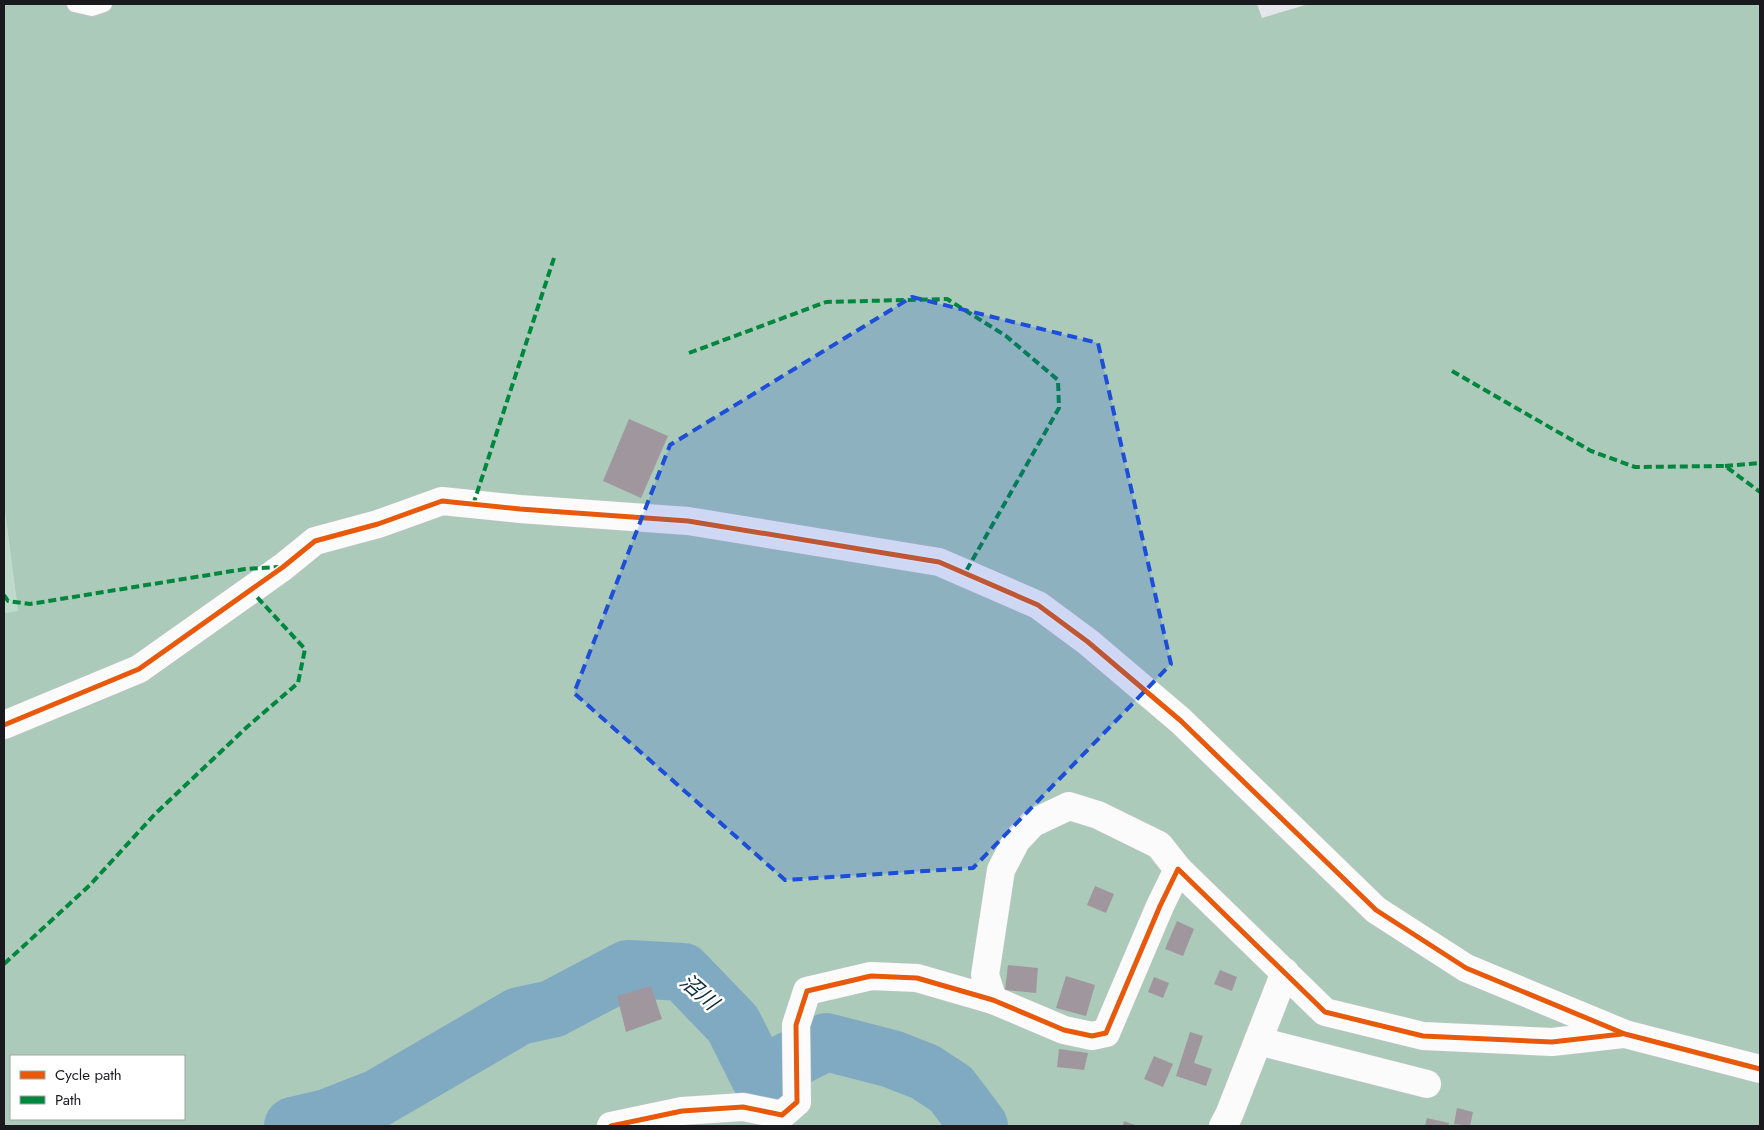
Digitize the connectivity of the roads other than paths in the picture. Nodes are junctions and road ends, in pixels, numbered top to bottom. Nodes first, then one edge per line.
1 (75, 4) edge
2 (104, 4) edge
3 (4, 725) edge
4 (1178, 869) junction
5 (1285, 972) junction
6 (994, 1000) junction
7 (1625, 1034) junction
8 (1258, 1041) junction
9 (1760, 1069) edge
10 (1427, 1084) dead end
11 (611, 1126) edge
12 (1223, 1126) edge

1 - 2 lane
3 - 7 street
4 - 5 street
4 - 6 street
4 - 6 street
5 - 7 street
5 - 8 street
6 - 11 street
7 - 9 street
8 - 10 street
8 - 12 street

